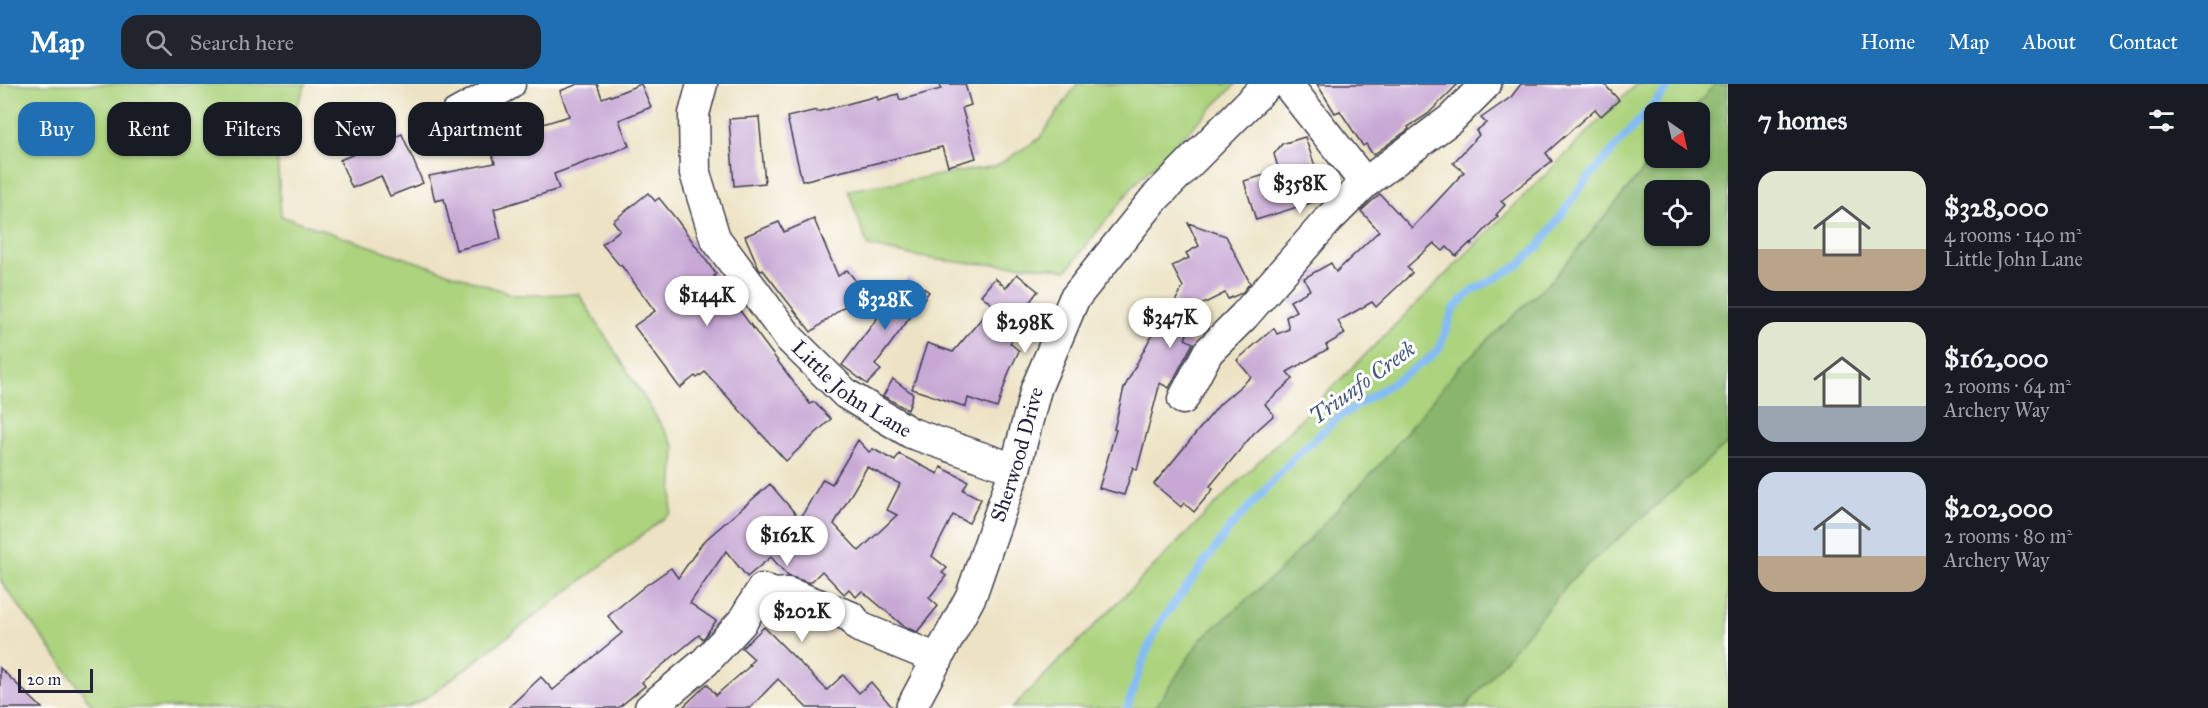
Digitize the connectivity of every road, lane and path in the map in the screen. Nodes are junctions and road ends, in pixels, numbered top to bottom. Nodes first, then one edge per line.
1 (510, 84) edge
2 (702, 84) edge
3 (1269, 84) edge
4 (1287, 84) edge
5 (1486, 84) edge
6 (478, 102) edge
7 (1365, 183) junction
8 (1182, 399) dead end
9 (1015, 470) junction
10 (938, 659) junction
11 (650, 708) edge
12 (911, 708) edge

1 - 6 street
2 - 9 street, Little John Lane
3 - 9 street, Sherwood Drive
4 - 7 street
5 - 7 street
7 - 8 street
9 - 10 street, Sherwood Drive
10 - 11 street
10 - 12 street, Sherwood Drive

